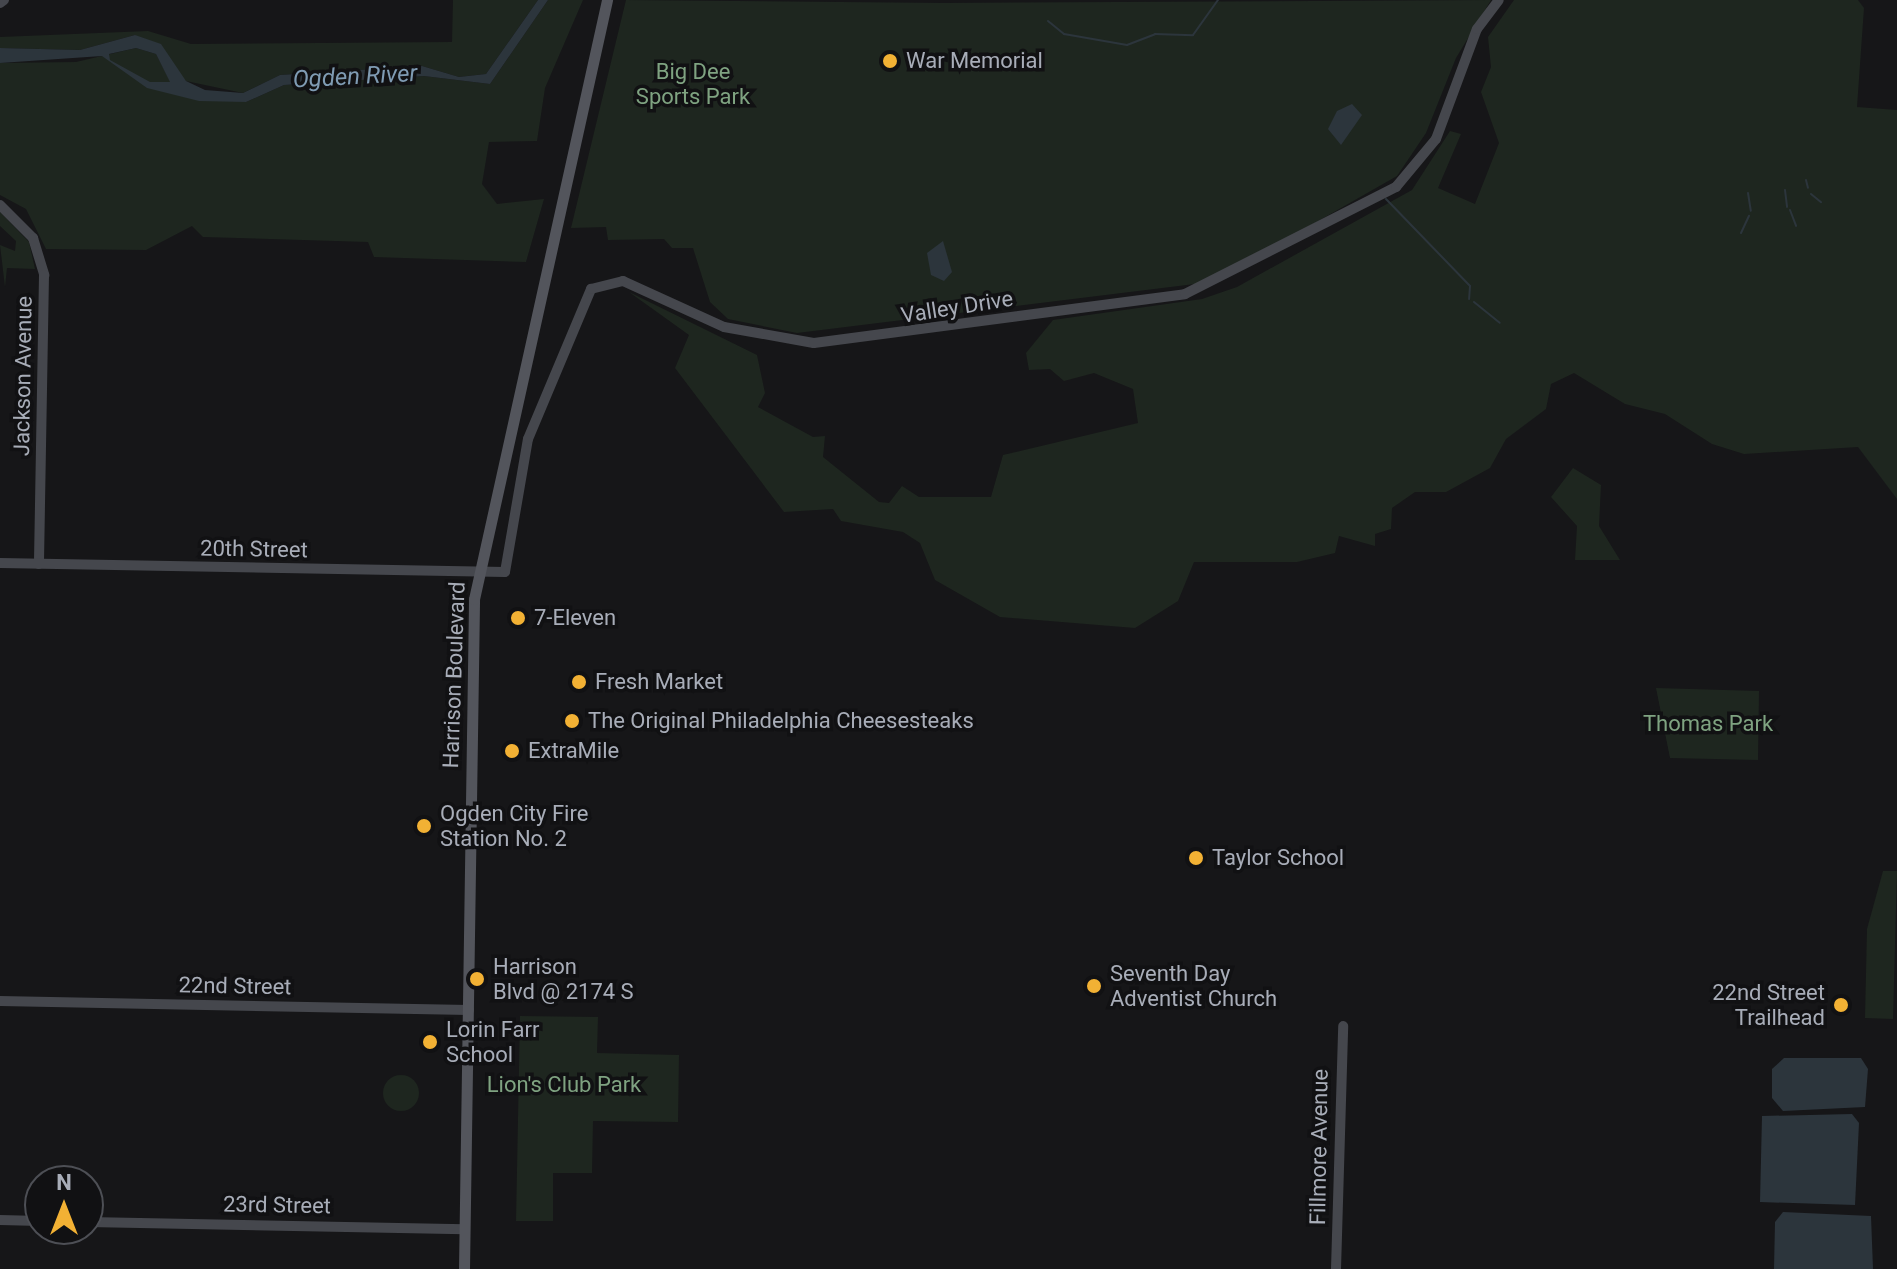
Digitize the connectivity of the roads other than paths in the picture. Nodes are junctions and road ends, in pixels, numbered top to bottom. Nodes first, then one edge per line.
1 (607, 0) edge
2 (1499, 0) edge
3 (0, 205) edge
4 (0, 563) edge
5 (39, 564) junction
6 (507, 571) joint
7 (478, 573) junction
8 (0, 1001) edge
9 (469, 1010) junction
10 (1343, 1026) dead end
11 (0, 1220) edge
12 (24, 1221) edge
13 (104, 1222) edge
14 (465, 1229) junction
15 (464, 1269) edge
16 (1336, 1269) edge

1 - 7 main road, Harrison Boulevard
2 - 6 street, Valley Drive
3 - 5 street, Jackson Avenue
4 - 5 street, 20th Street
5 - 7 street, 20th Street
6 - 7 street, 20th Street
7 - 9 main road, Harrison Boulevard
8 - 9 street, 22nd Street
9 - 14 main road, Harrison Boulevard
10 - 16 street, Fillmore Avenue
11 - 12 street
13 - 14 street, 23rd Street
14 - 15 main road, Harrison Boulevard

